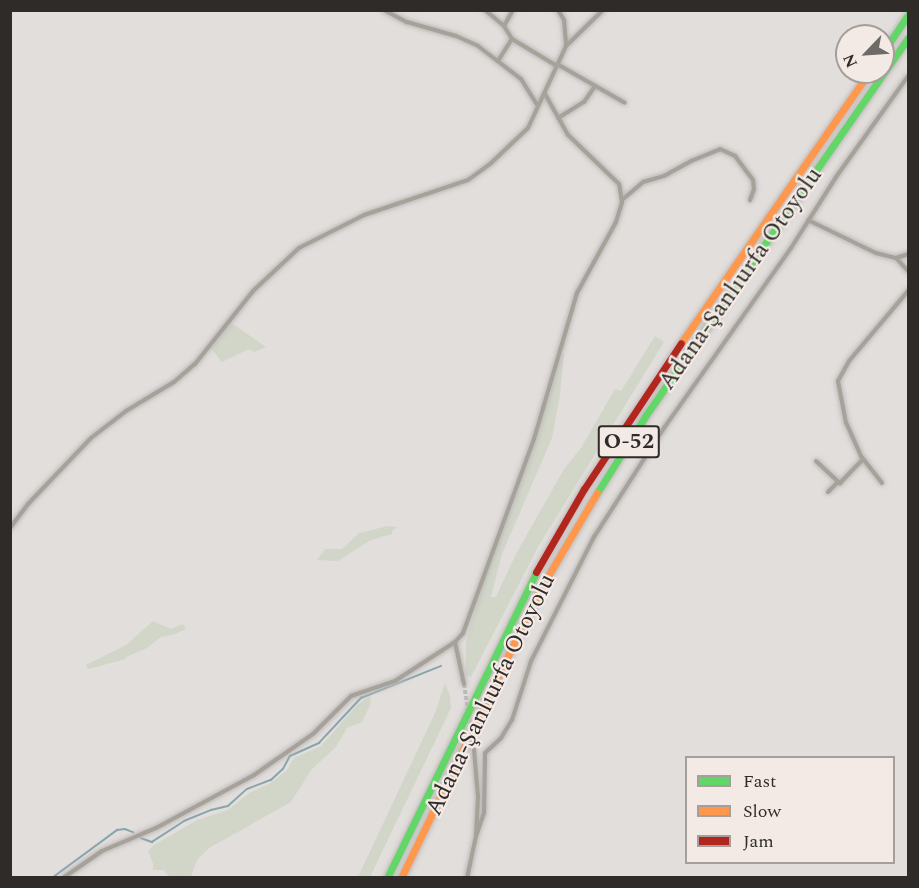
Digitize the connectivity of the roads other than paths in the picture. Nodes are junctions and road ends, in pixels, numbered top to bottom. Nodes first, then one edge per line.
1 (384, 10) edge
2 (485, 10) edge
3 (513, 10) edge
4 (558, 10) edge
5 (603, 10) edge
6 (909, 15) edge
7 (504, 26) junction
8 (895, 35) edge
9 (909, 38) edge
10 (512, 39) junction
11 (566, 46) junction
12 (498, 61) junction
13 (557, 65) junction
14 (909, 76) edge
15 (861, 84) edge
16 (595, 86) junction
17 (546, 94) junction
18 (625, 103) dead end
19 (537, 105) junction
20 (558, 118) junction
21 (623, 199) junction
22 (750, 200) dead end
23 (808, 220) junction
24 (909, 254) edge
25 (896, 258) junction
26 (909, 271) edge
27 (909, 291) edge
28 (863, 459) junction
29 (816, 461) dead end
30 (838, 482) junction
31 (882, 483) dead end
32 (828, 492) dead end
33 (11, 525) edge
34 (455, 642) junction
35 (464, 684) tunnel mouth
36 (474, 749) tunnel mouth
37 (476, 836) junction
38 (63, 878) edge
39 (387, 878) edge
40 (401, 878) edge
41 (467, 878) edge

1 - 12 street
2 - 7 street
3 - 7 street
4 - 11 street
5 - 11 street
6 - 8 highway
7 - 10 street
9 - 40 highway, Adana-Şanlıurfa Otoyolu / O-52
10 - 12 street
10 - 13 street
11 - 13 street
12 - 19 street
13 - 16 street
13 - 17 street
14 - 23 street
15 - 39 highway, Adana-Şanlıurfa Otoyolu / O-52
16 - 18 street
16 - 20 street
17 - 19 street
17 - 20 street
19 - 33 street
20 - 21 street
21 - 22 street
21 - 34 street
23 - 25 street
23 - 37 street
24 - 25 street
25 - 26 street
27 - 28 street
28 - 30 street
28 - 31 street
29 - 30 street
30 - 32 street
34 - 35 street
34 - 38 street
36 - 37 street
37 - 41 street

